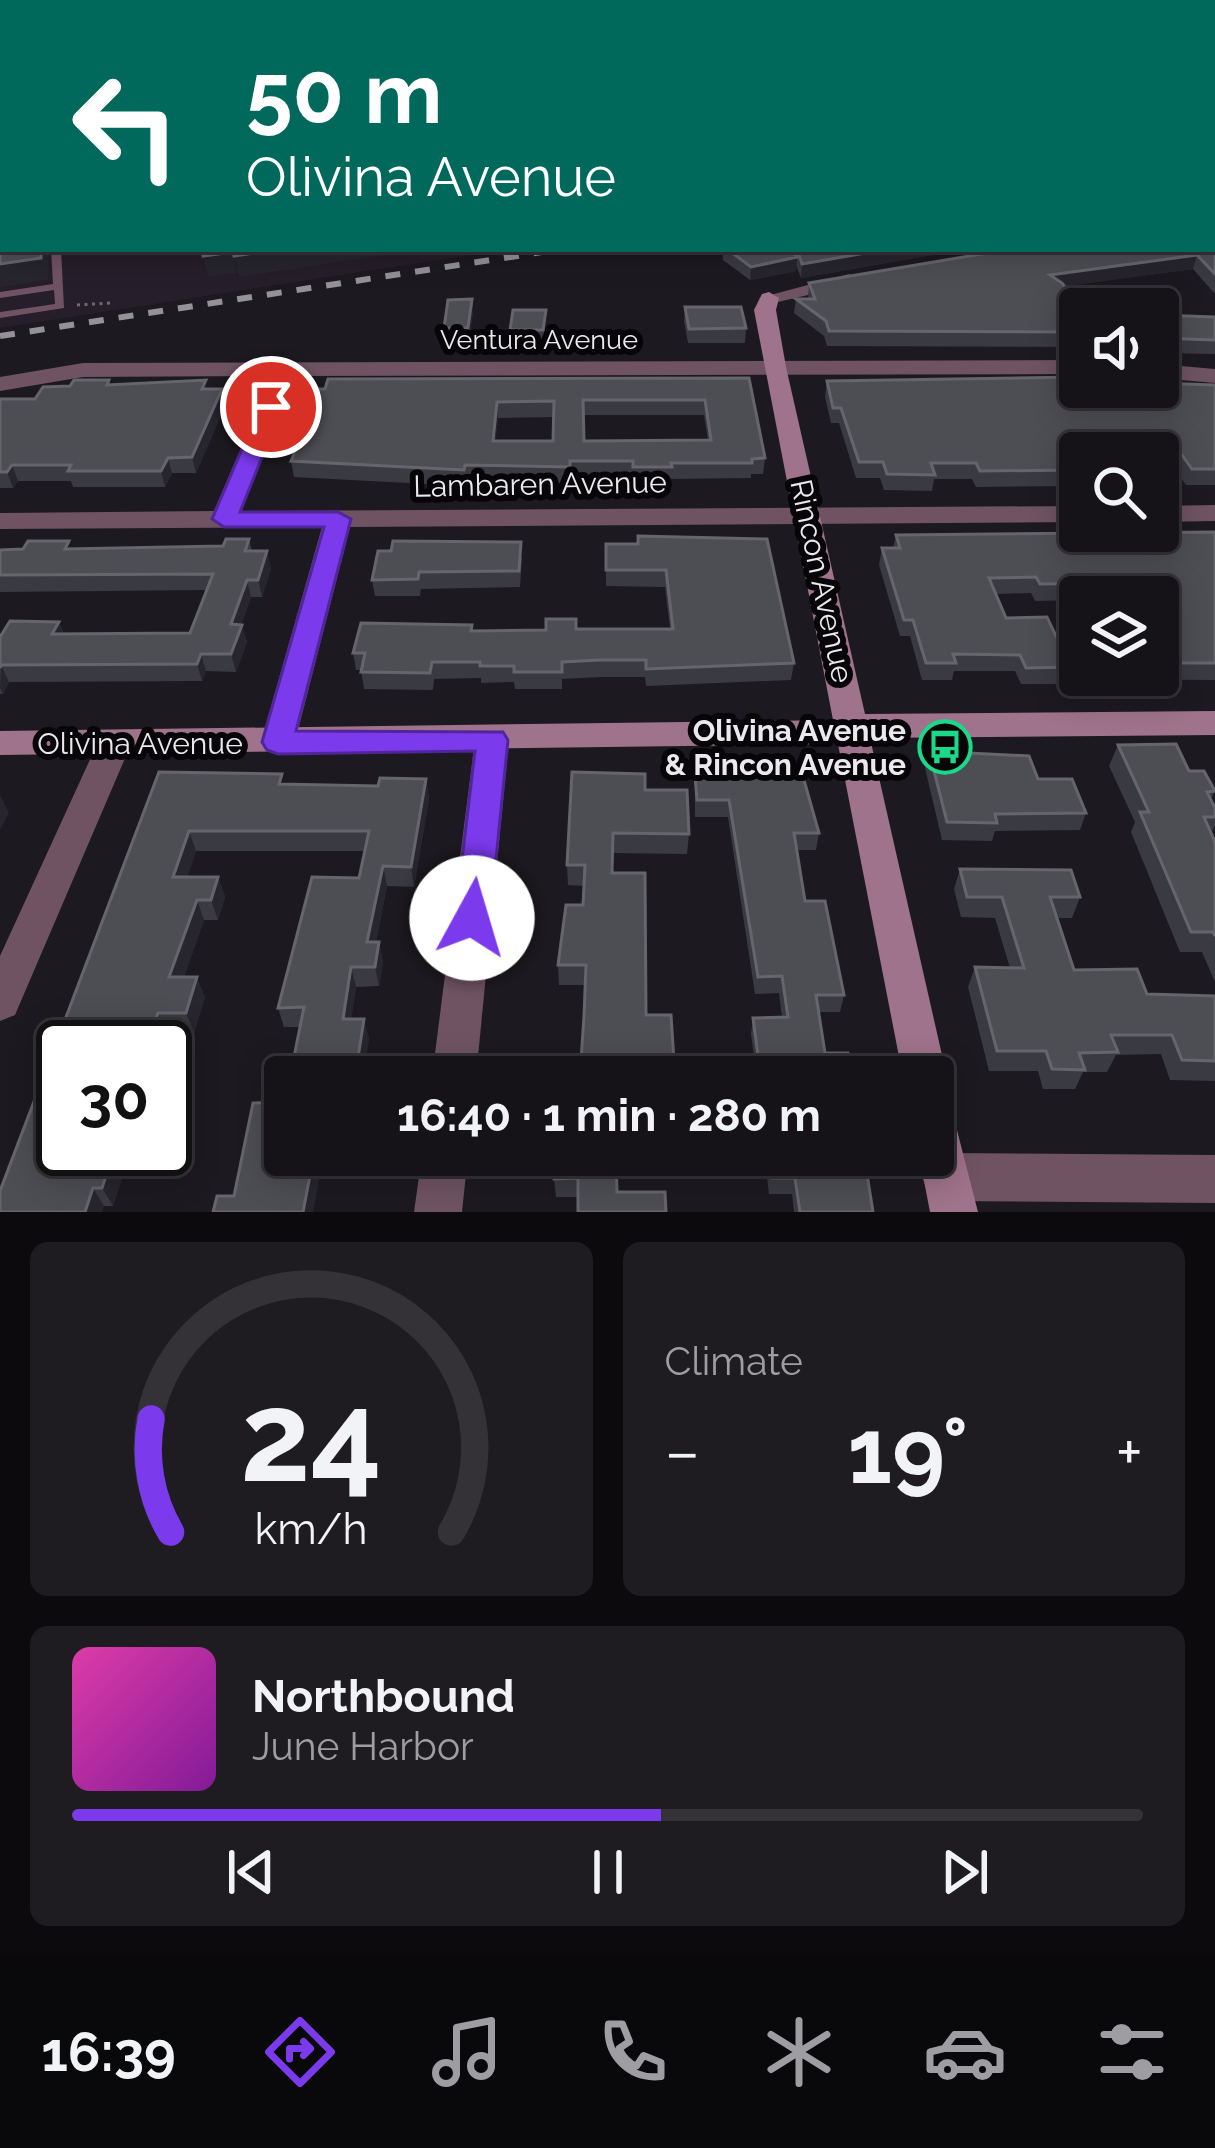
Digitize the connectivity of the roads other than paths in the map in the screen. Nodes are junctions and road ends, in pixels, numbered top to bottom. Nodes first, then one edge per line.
1 (56, 252) edge
2 (872, 276) edge
3 (58, 286) junction
4 (0, 295) edge
5 (0, 315) edge
6 (775, 367) junction
7 (1059, 368) edge
8 (286, 370) junction
9 (1179, 373) edge
10 (1215, 376) edge
11 (0, 384) edge
12 (1059, 514) edge
13 (1179, 514) edge
14 (1215, 514) edge
15 (810, 515) junction
16 (224, 519) junction
17 (338, 519) junction
18 (0, 521) edge
19 (1215, 723) edge
20 (851, 726) junction
21 (492, 740) junction
22 (115, 742) junction
23 (278, 742) junction
24 (0, 743) edge
25 (0, 1002) edge
26 (456, 1056) edge
27 (921, 1056) edge
28 (443, 1176) edge
29 (1215, 1179) edge
30 (950, 1194) edge
31 (439, 1212) edge

1 - 3 lane
2 - 6 street, Rincon Avenue
3 - 4 lane
3 - 5 lane
6 - 7 street, Ventura Avenue
6 - 8 street, Ventura Avenue
6 - 15 street, Rincon Avenue
8 - 11 street, Ventura Avenue
8 - 16 street
9 - 10 street
12 - 15 street, Lambaren Avenue
13 - 14 street
15 - 17 street, Lambaren Avenue
15 - 20 street, Rincon Avenue
16 - 17 street, Lambaren Avenue
16 - 18 street, Lambaren Avenue
17 - 23 street
19 - 20 street, Olivina Avenue
20 - 21 street, Olivina Avenue
20 - 27 street, Rincon Avenue
21 - 23 street, Olivina Avenue
21 - 26 street
22 - 23 street, Olivina Avenue
22 - 24 street, Olivina Avenue
22 - 25 street
28 - 31 street
29 - 30 street

